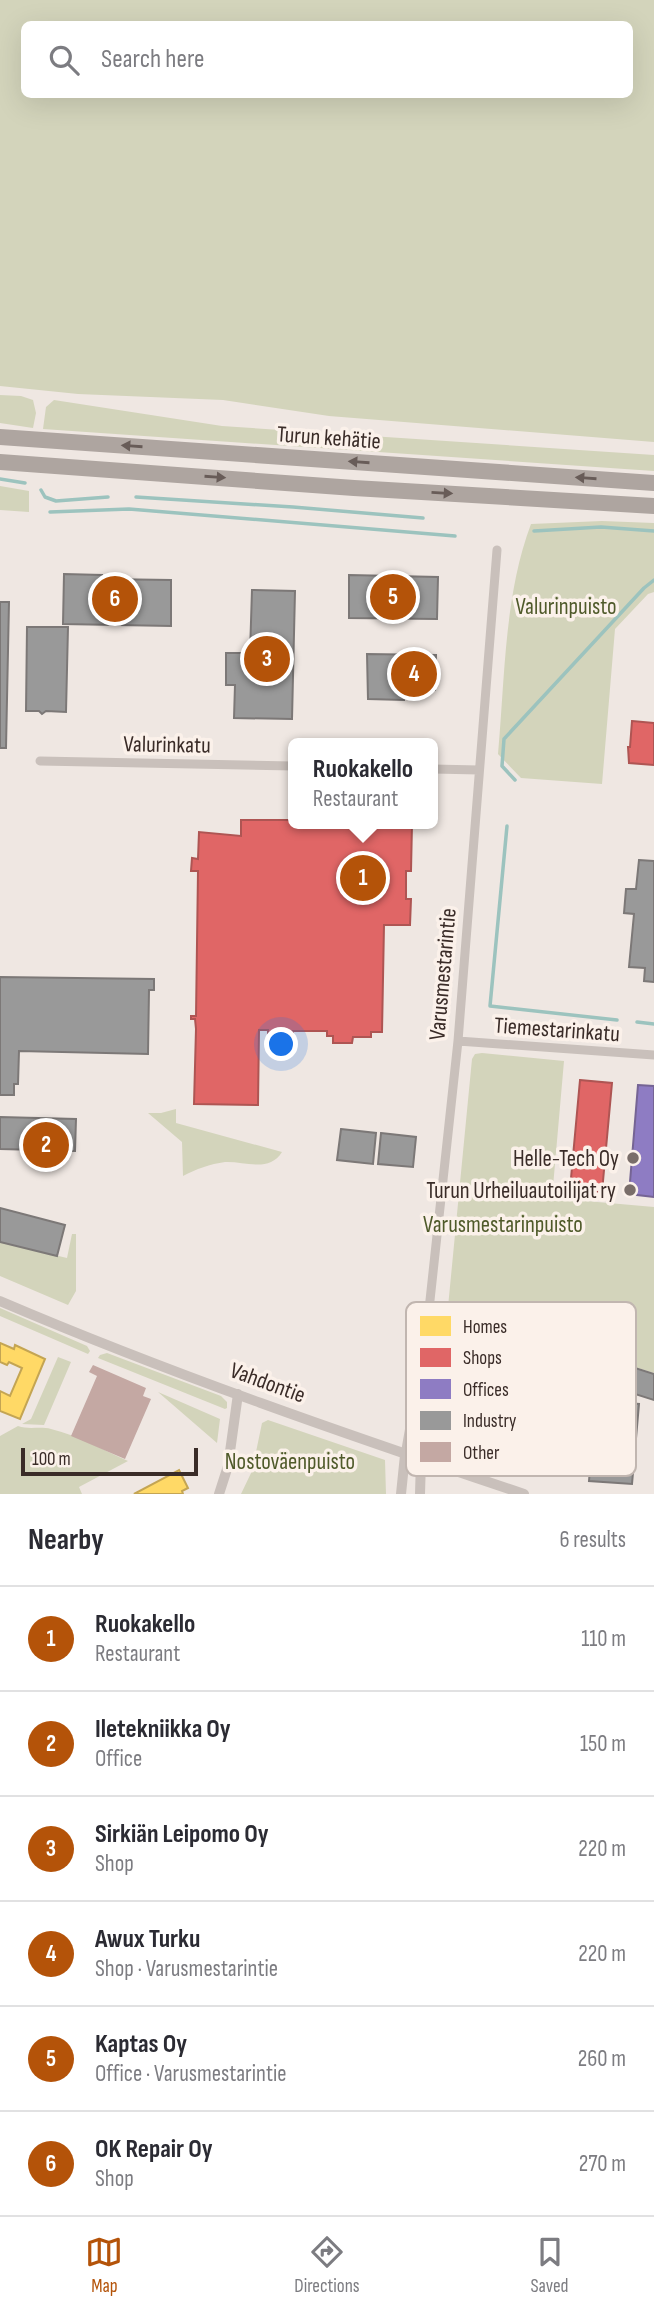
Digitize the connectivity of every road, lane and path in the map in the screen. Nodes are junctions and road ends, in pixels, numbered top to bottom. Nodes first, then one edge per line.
1 (0, 437) edge
2 (0, 462) edge
3 (654, 483) edge
4 (654, 506) edge
5 (498, 550) dead end
6 (40, 761) dead end
7 (288, 766) edge
8 (438, 769) edge
9 (479, 770) junction
10 (458, 1041) junction
11 (654, 1055) edge
12 (0, 1301) edge
13 (430, 1302) edge
14 (238, 1394) junction
15 (406, 1449) edge
16 (405, 1455) junction
17 (420, 1476) edge
18 (469, 1476) edge
19 (219, 1494) edge
20 (401, 1494) edge
21 (419, 1494) edge
22 (524, 1494) edge

3 -> 1 highway, Turun kehätie
2 -> 4 highway
5 - 9 street, Varusmestarintie
6 - 7 street, Valurinkatu
8 - 9 street
9 - 10 street, Varusmestarintie
10 - 11 street, Tiemestarinkatu
10 - 13 street, Varusmestarintie
12 - 14 street, Vahdontie
14 - 16 street, Vahdontie
14 - 19 street
15 - 16 street, Varusmestarintie
16 - 20 street, Varusmestarintie
17 - 21 street, Varusmestarintie
18 - 22 street, Vahdontie

